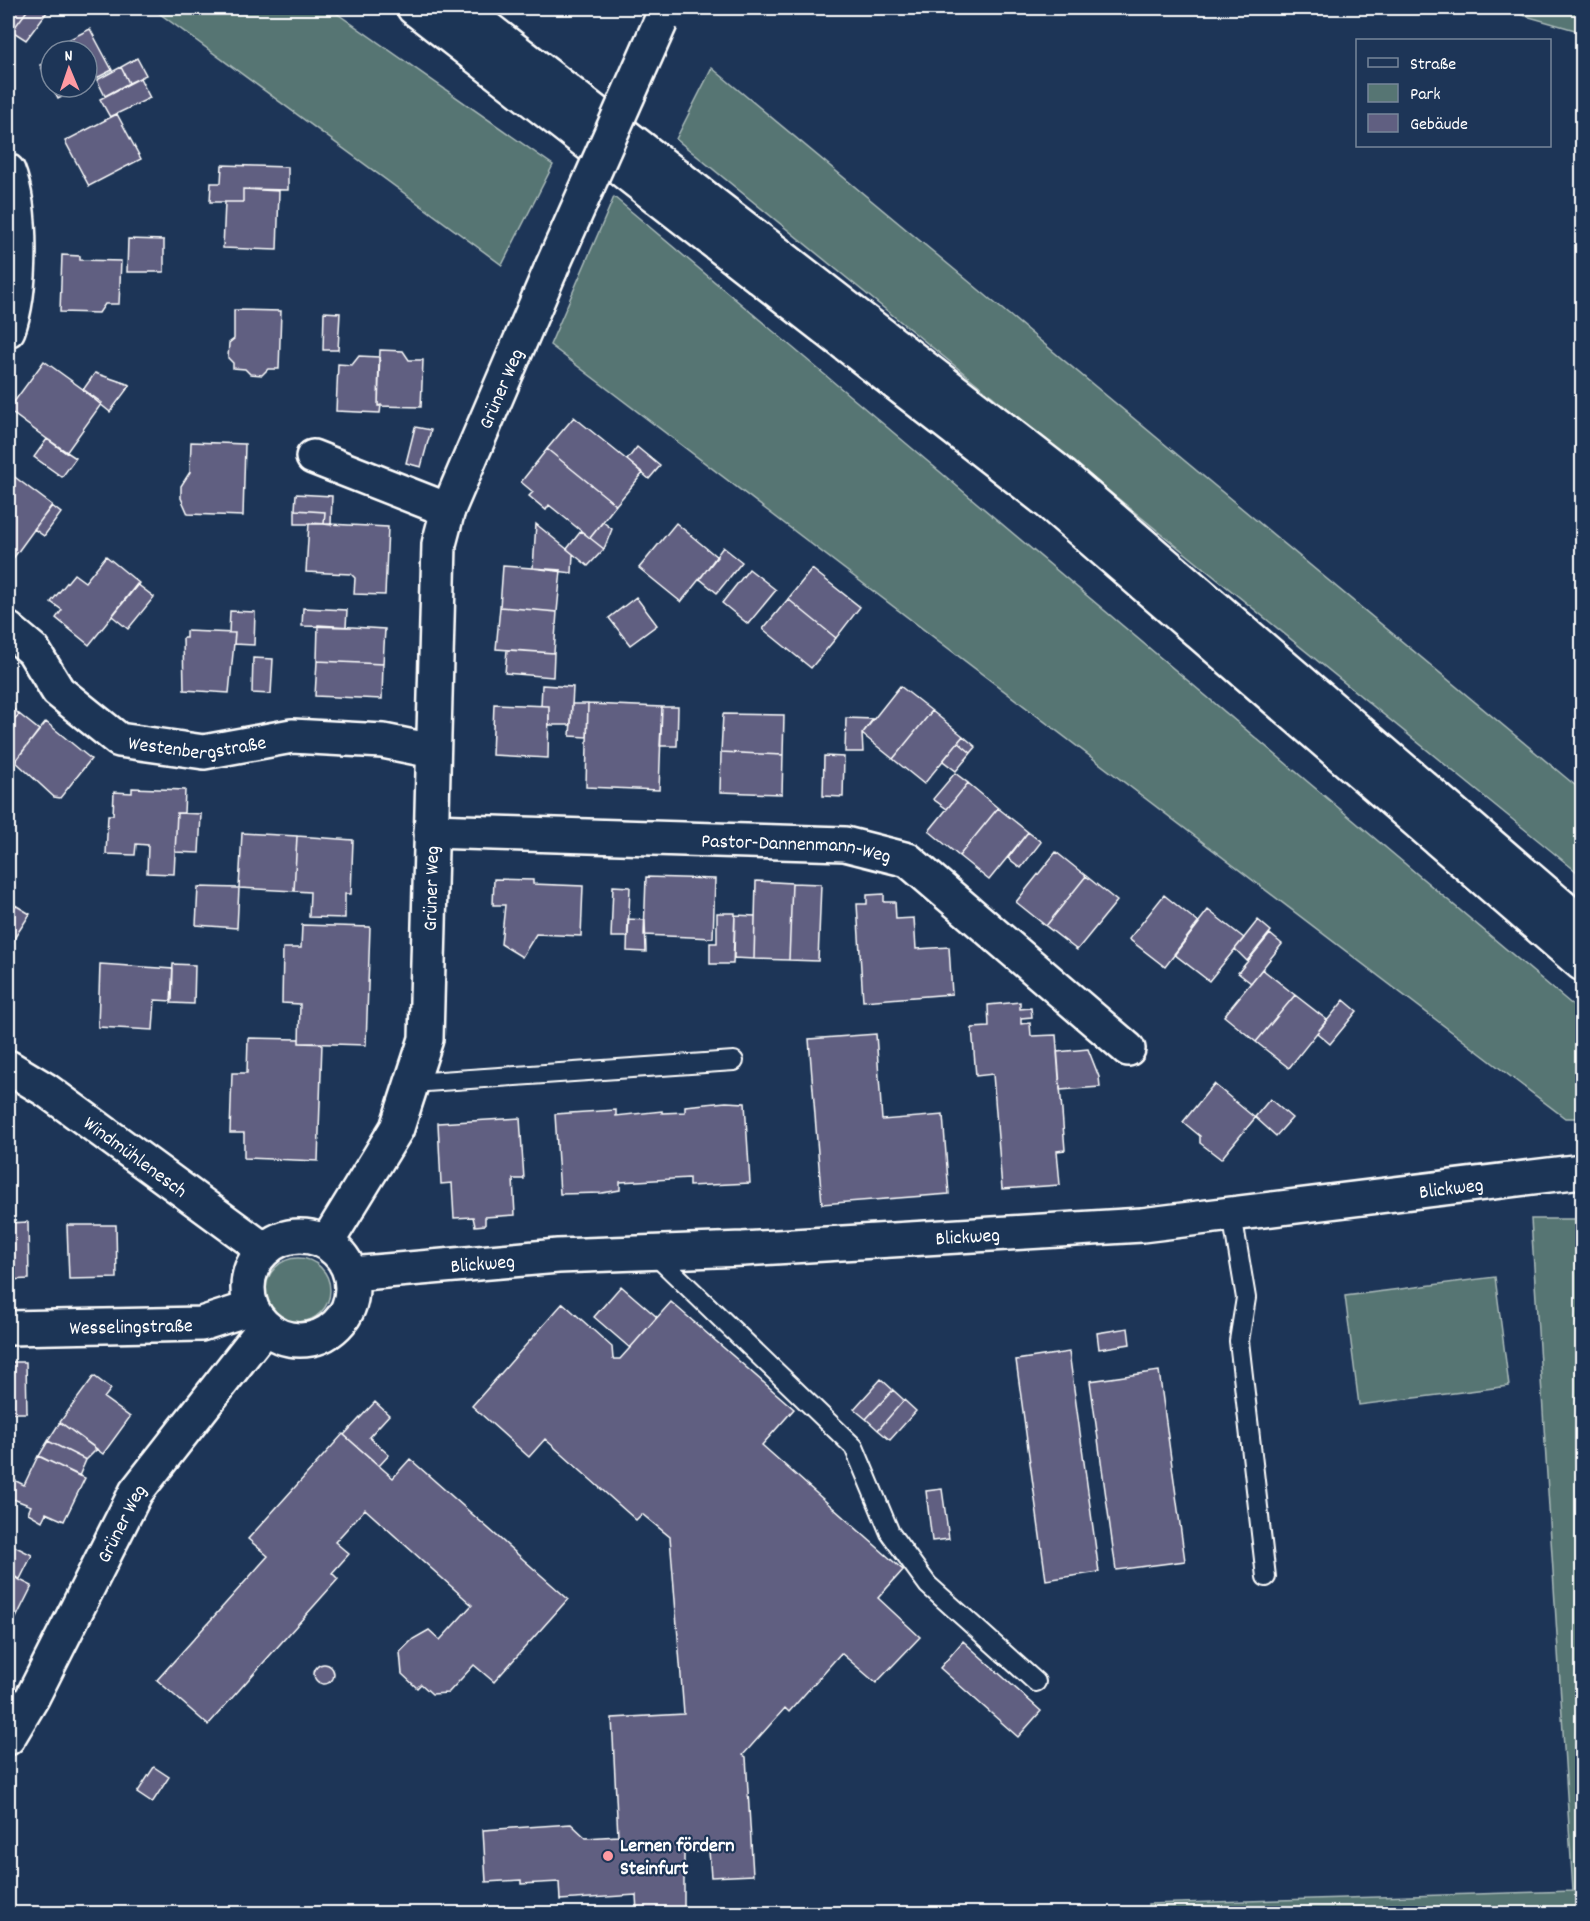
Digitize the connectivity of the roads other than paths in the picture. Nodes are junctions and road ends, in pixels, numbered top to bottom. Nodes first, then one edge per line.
1 (414, 8) edge
2 (461, 8) edge
3 (664, 14) edge
4 (8, 171) edge
5 (8, 330) edge
6 (313, 458) dead end
7 (448, 510) junction
8 (8, 629) edge
9 (434, 751) junction
10 (431, 831) junction
11 (1582, 924) edge
12 (1582, 964) edge
13 (1128, 1049) dead end
14 (734, 1061) dead end
15 (8, 1067) edge
16 (412, 1083) junction
17 (1582, 1171) edge
18 (1232, 1214) junction
19 (327, 1242) junction
20 (263, 1249) junction
21 (653, 1252) junction
22 (351, 1274) junction
23 (258, 1317) junction
24 (8, 1328) edge
25 (1266, 1577) dead end
26 (1036, 1682) dead end
27 (8, 1738) edge

1 - 12 main road
2 - 11 main road
3 - 7 main road, Grüner Weg, bridge
4 - 5 main road
6 - 7 main road
7 - 9 main road, Grüner Weg
8 - 9 main road, Westenbergstraße
9 - 10 main road, Grüner Weg
10 - 13 main road, Pastor-Dannenmann-Weg
10 - 16 main road, Grüner Weg
14 - 16 lane
15 - 20 main road, Windmühlenesch
16 - 19 main road, Grüner Weg
17 - 18 main road, Blickweg
18 - 21 main road, Blickweg
18 - 25 lane
19 - 20 main road
19 - 22 main road
20 - 23 main road
21 - 22 main road, Blickweg
21 - 26 lane
22 - 23 main road
23 - 24 main road, Wesselingstraße
23 - 27 main road, Grüner Weg

